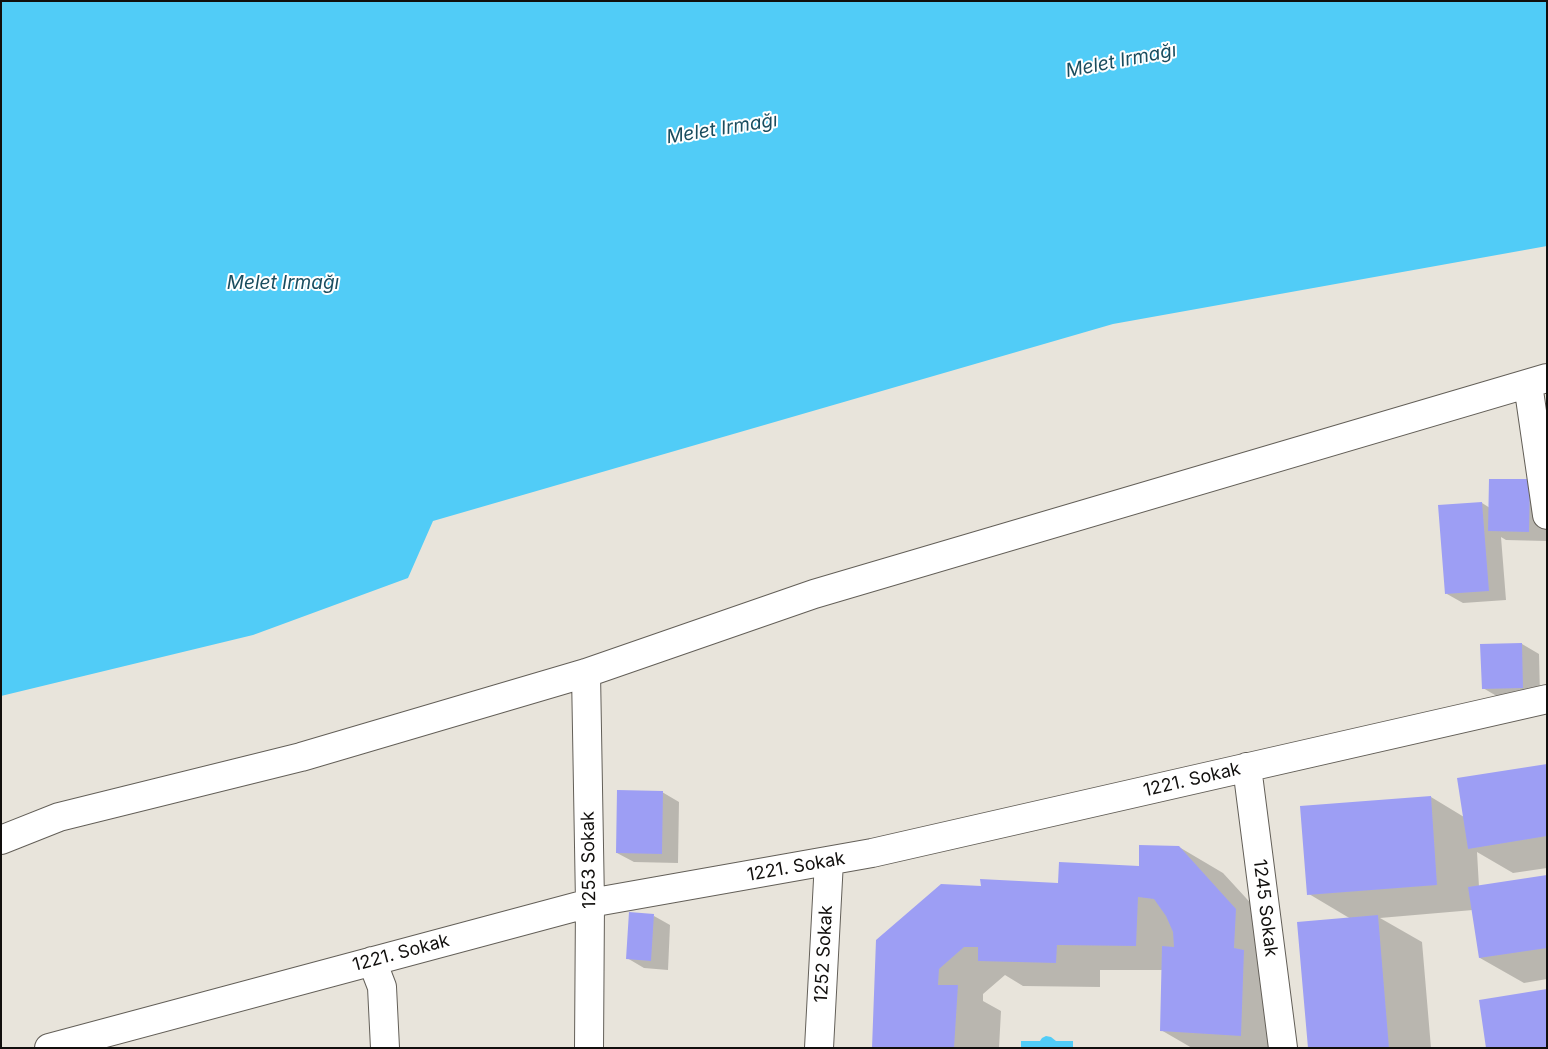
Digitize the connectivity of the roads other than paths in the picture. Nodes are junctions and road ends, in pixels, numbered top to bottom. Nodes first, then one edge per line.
1 (1537, 381) edge
2 (1547, 515) edge
3 (586, 673) junction
4 (1547, 699) edge
5 (1247, 767) junction
6 (1, 840) edge
7 (829, 861) junction
8 (590, 903) junction
9 (372, 961) junction
10 (50, 1048) edge
11 (385, 1048) edge
12 (589, 1048) edge
13 (819, 1048) edge
14 (1283, 1048) edge

1 - 2 street
1 - 3 street
3 - 6 street
3 - 8 street, 1253 Sokak
4 - 5 street, 1221. Sokak
5 - 7 street, 1221. Sokak
5 - 14 street, 1245 Sokak
7 - 8 street, 1221. Sokak
7 - 13 street, 1252 Sokak
8 - 9 street, 1221. Sokak
8 - 12 street, 1253 Sokak
9 - 10 street, 1221. Sokak
9 - 11 street

